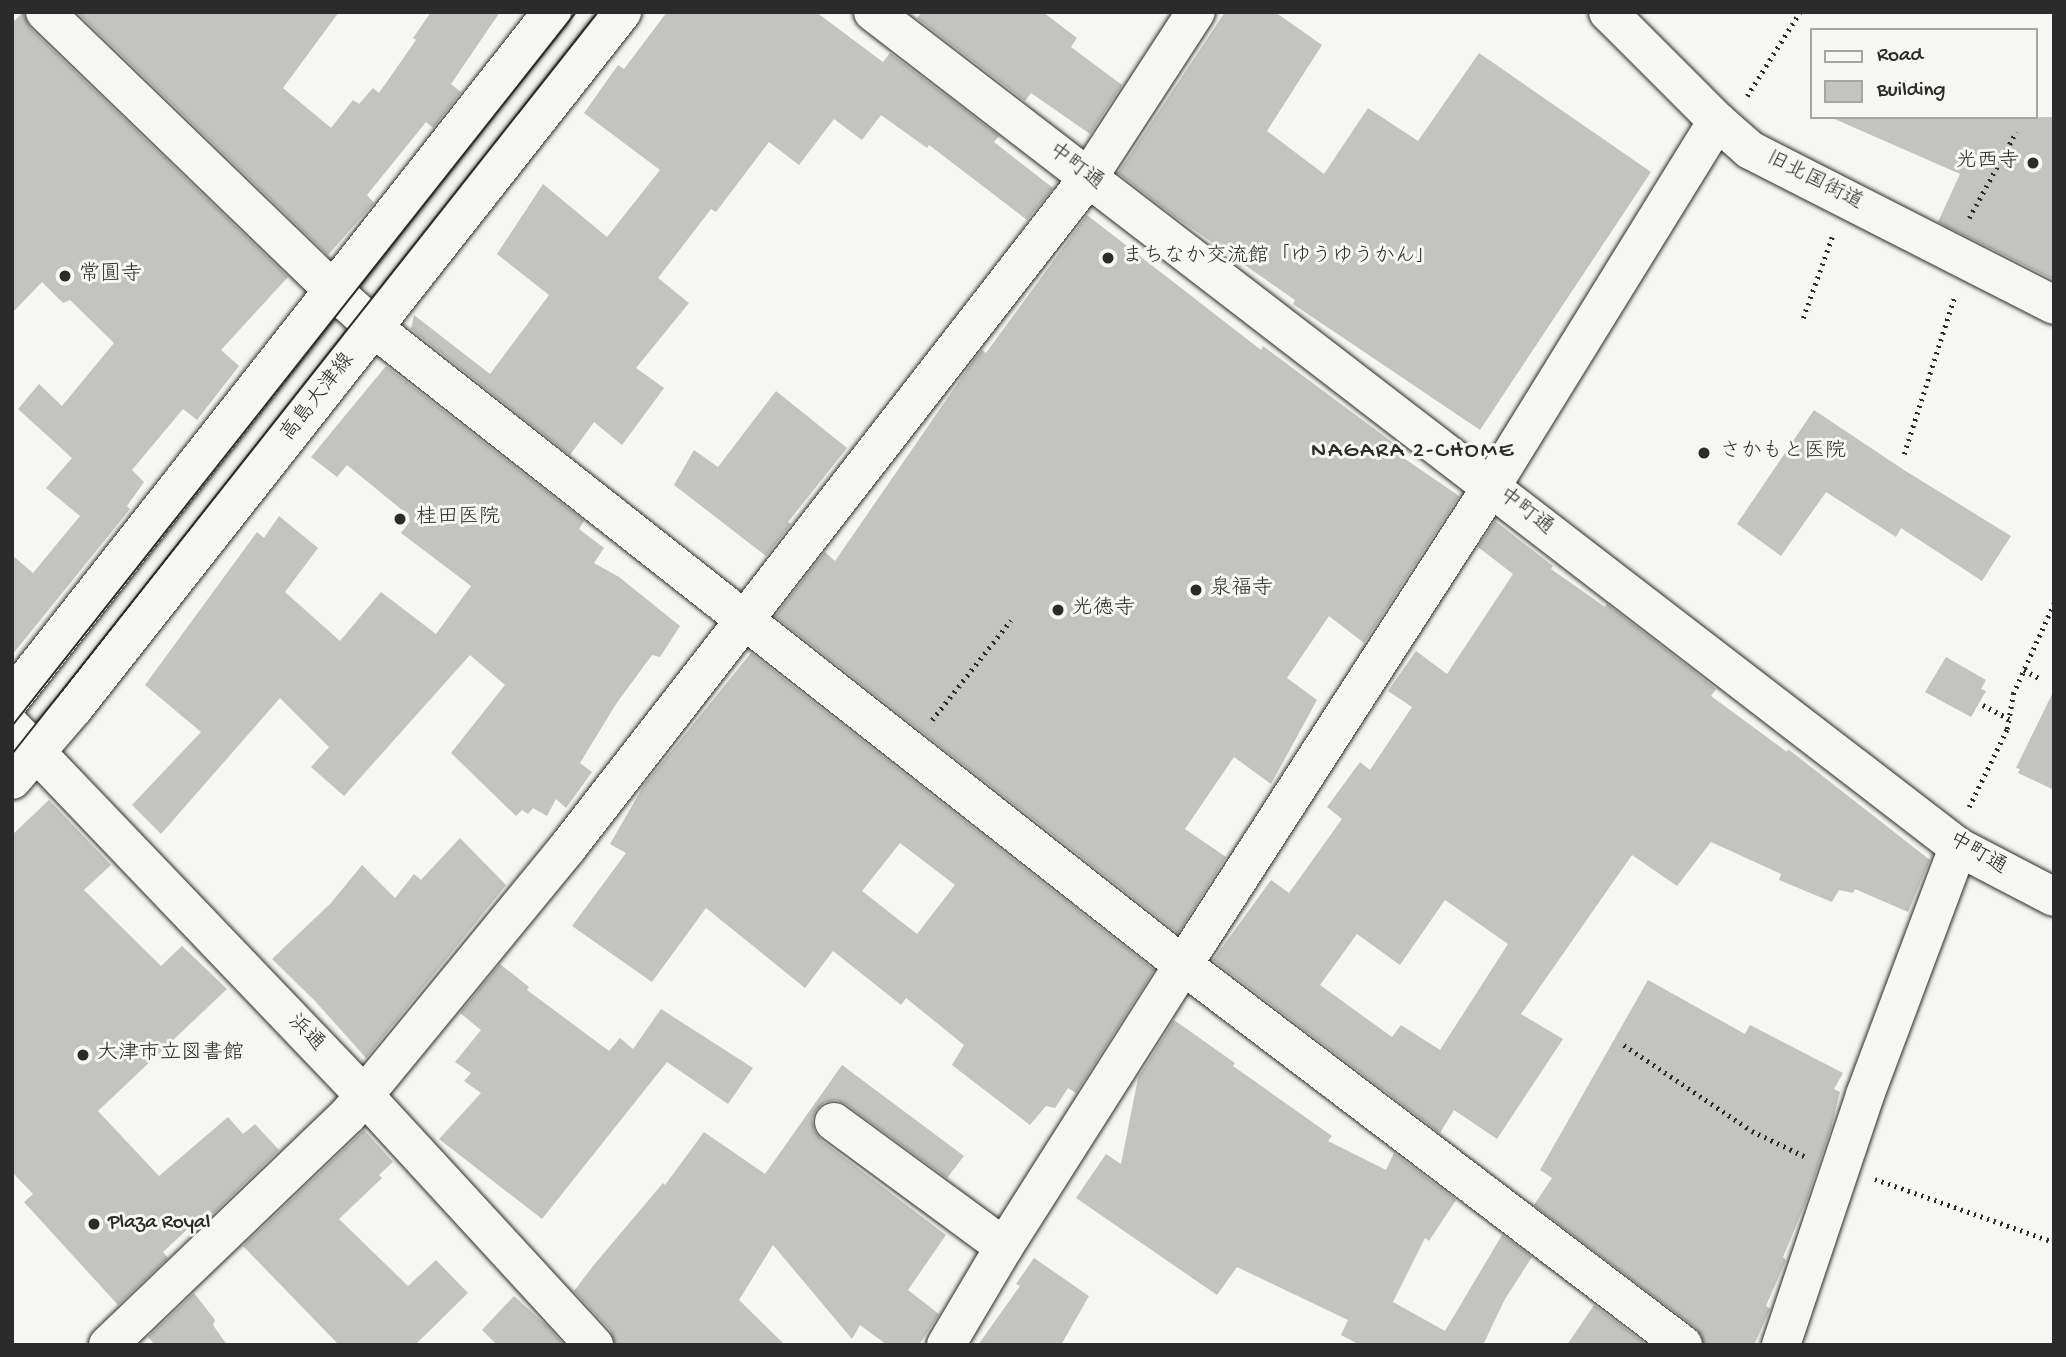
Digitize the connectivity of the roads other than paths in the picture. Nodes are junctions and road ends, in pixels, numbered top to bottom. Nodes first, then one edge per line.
1 (45, 12) edge
2 (552, 12) edge
3 (622, 12) edge
4 (873, 12) edge
5 (1196, 12) edge
6 (1623, 18) edge
7 (1722, 126) junction
8 (1088, 178) junction
9 (334, 291) junction
10 (2054, 305) edge
11 (374, 327) junction
12 (1491, 487) junction
13 (746, 618) junction
14 (12, 698) edge
15 (20, 753) edge
16 (1955, 845) junction
17 (2054, 897) edge
18 (1183, 965) junction
19 (364, 1095) junction
20 (834, 1122) dead end
21 (1004, 1247) junction
22 (108, 1345) edge
23 (594, 1345) edge
24 (946, 1345) edge
25 (1683, 1345) edge
26 (1781, 1345) edge

1 - 9 street
2 - 9 street
3 - 11 street, 高島大津線
4 - 8 street, 中町通
5 - 8 street
6 - 7 street, 旧北国街道
7 - 10 street, 旧北国街道
7 - 12 street
8 - 12 street, 中町通
8 - 13 street
9 - 11 street
9 - 14 street
11 - 13 street
11 - 15 street, 高島大津線
12 - 16 street, 中町通
12 - 18 street
13 - 18 street
13 - 19 street
15 - 19 street, 浜通
16 - 17 street, 中町通
16 - 26 street
18 - 21 street
18 - 25 street
19 - 22 street
19 - 23 street, 浜通
20 - 21 street
21 - 24 street

